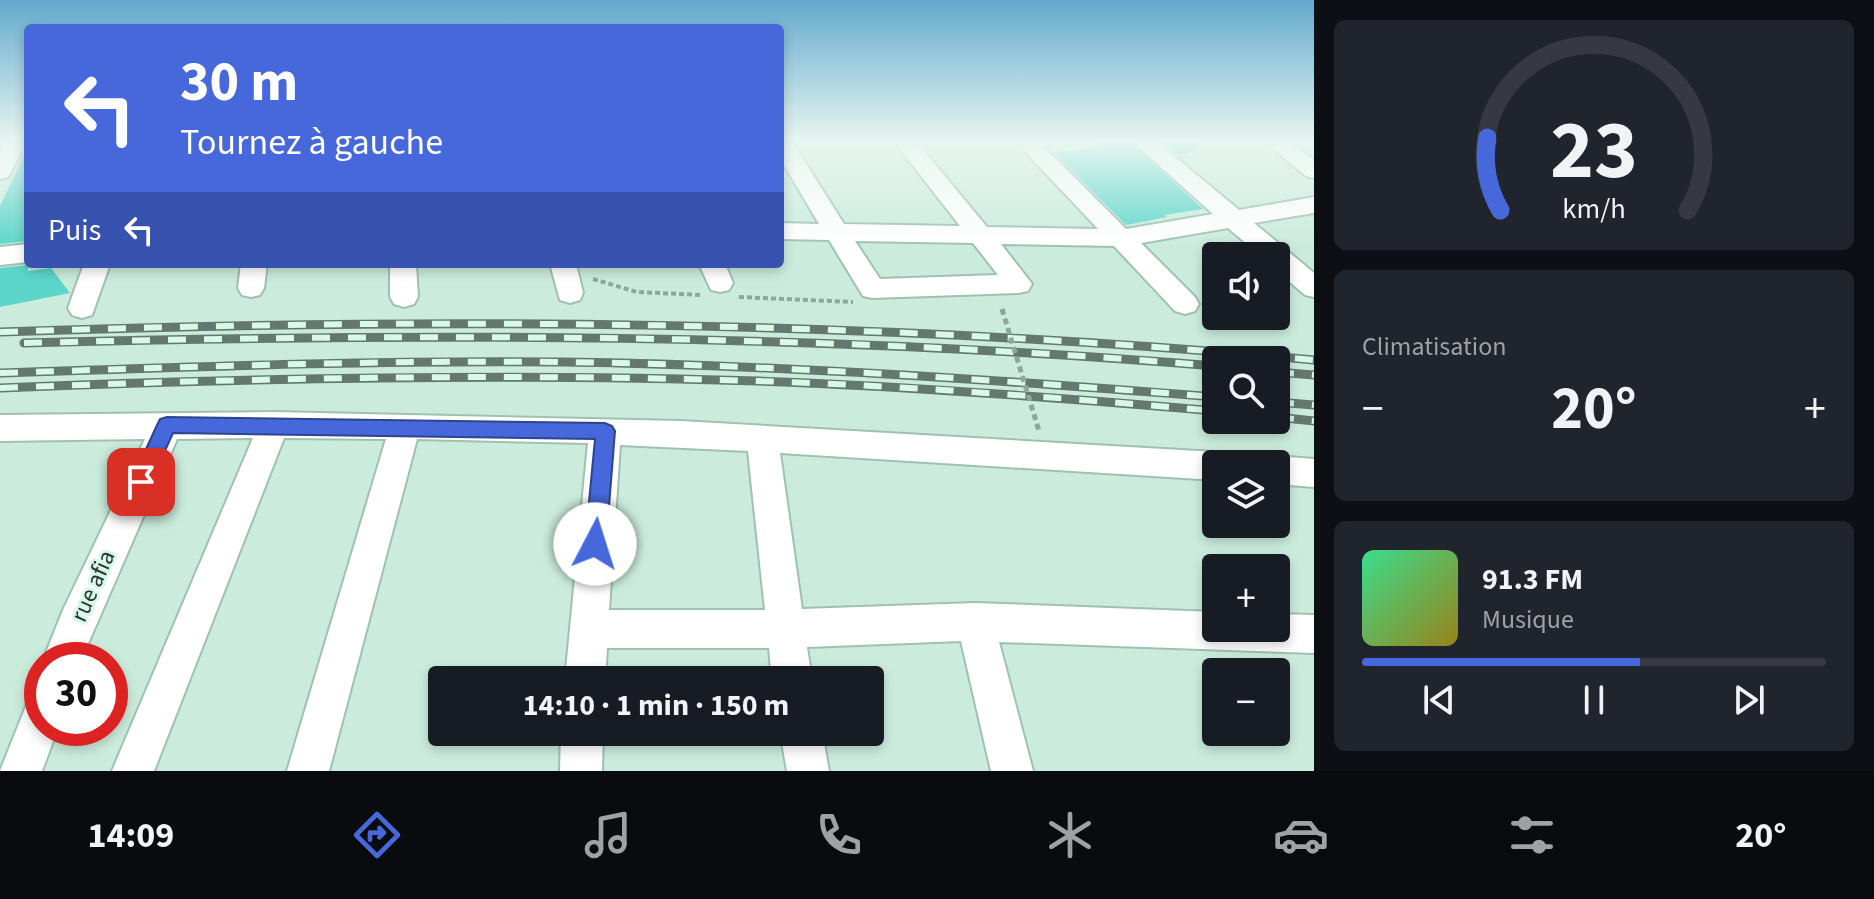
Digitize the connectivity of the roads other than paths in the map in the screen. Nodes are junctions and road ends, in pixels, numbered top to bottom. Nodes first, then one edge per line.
1 (802, 176) edge
2 (933, 176) edge
3 (1060, 176) edge
4 (1183, 176) edge
5 (1314, 205) edge
6 (1234, 220) junction
7 (784, 231) edge
8 (837, 233) junction
9 (980, 234) junction
10 (1121, 238) junction
11 (24, 253) edge
12 (0, 256) edge
13 (96, 268) edge
14 (403, 268) edge
15 (1314, 288) edge
16 (404, 297) dead end
17 (1185, 304) dead end
18 (82, 308) dead end
19 (167, 425) junction
20 (274, 425) junction
21 (405, 426) junction
22 (0, 428) edge
23 (605, 431) junction
24 (762, 438) junction
25 (1202, 465) edge
26 (1290, 471) edge
27 (1314, 473) edge
28 (975, 622) junction
29 (587, 629) junction
30 (784, 629) junction
31 (1314, 634) edge
32 (70, 642) edge
33 (586, 666) edge
34 (790, 666) edge
35 (30, 746) edge
36 (582, 746) edge
37 (804, 746) edge
38 (21, 771) edge
39 (133, 771) edge
40 (308, 771) edge
41 (581, 771) edge
42 (808, 771) edge
43 (1012, 771) edge

1 - 8 street
2 - 9 street
3 - 10 street
4 - 6 street
5 - 6 street
6 - 10 street
6 - 15 street
7 - 8 street
8 - 9 street
8 - 9 street
9 - 10 street
10 - 17 street
11 - 12 street
13 - 18 street
14 - 16 street
19 - 20 street
19 - 22 street
19 - 32 street, rue afia
20 - 21 street
20 - 39 street
21 - 23 street
21 - 40 street
23 - 24 street
23 - 29 street
24 - 25 street
24 - 30 street
26 - 27 street
28 - 30 street
28 - 31 street
28 - 43 street
29 - 30 street
29 - 33 street
30 - 34 street
35 - 38 street
36 - 41 street
37 - 42 street

